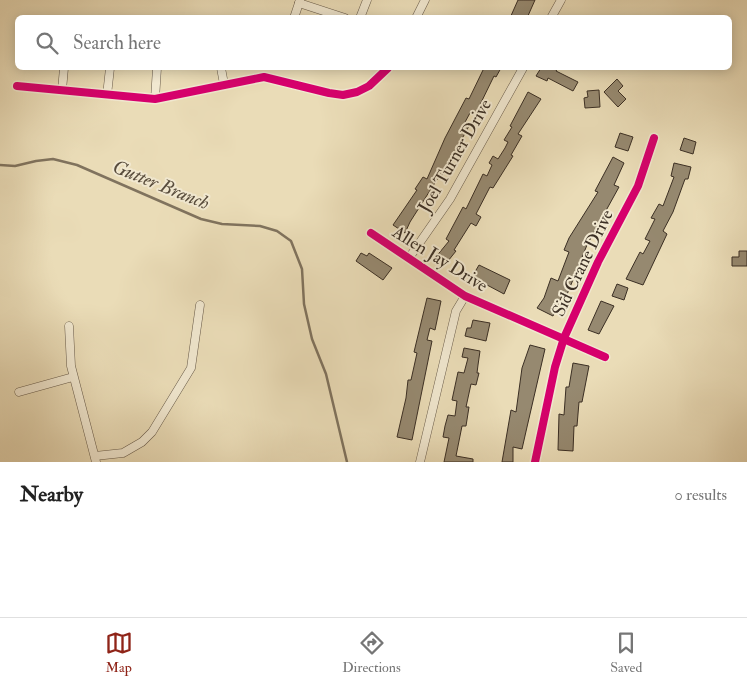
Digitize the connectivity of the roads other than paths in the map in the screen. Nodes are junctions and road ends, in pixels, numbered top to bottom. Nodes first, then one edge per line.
1 (367, 0) edge
2 (425, 0) edge
3 (561, 0) edge
4 (299, 2) edge
5 (295, 15) edge
6 (336, 15) edge
7 (361, 15) edge
8 (418, 15) edge
9 (553, 15) edge
10 (64, 70) edge
11 (110, 70) edge
12 (157, 70) edge
13 (221, 70) edge
14 (386, 70) edge
15 (522, 70) edge
16 (224, 84) junction
17 (17, 86) dead end
18 (62, 90) junction
19 (107, 94) junction
20 (155, 99) junction
21 (654, 138) dead end
22 (370, 232) dead end
23 (409, 258) junction
24 (465, 296) junction
25 (200, 305) dead end
26 (69, 326) dead end
27 (564, 338) junction
28 (605, 357) dead end
29 (73, 377) junction
30 (18, 392) dead end
31 (95, 459) edge
32 (420, 462) edge
33 (534, 462) edge

1 - 7 street
2 - 8 street
3 - 9 street
4 - 5 street
4 - 6 street
10 - 18 street
11 - 19 street
12 - 20 street
13 - 16 street
14 - 16 street
15 - 23 street, Joel Turner Drive
16 - 20 street
17 - 18 street
18 - 19 street
19 - 20 street
21 - 27 street, Sid Crane Drive
22 - 23 street, Allen Jay Drive
23 - 24 street, Allen Jay Drive
24 - 27 street, Allen Jay Drive
24 - 32 street
25 - 31 street
26 - 29 street
27 - 28 street, Allen Jay Drive
27 - 33 street, Sid Crane Drive
29 - 30 street
29 - 31 street

